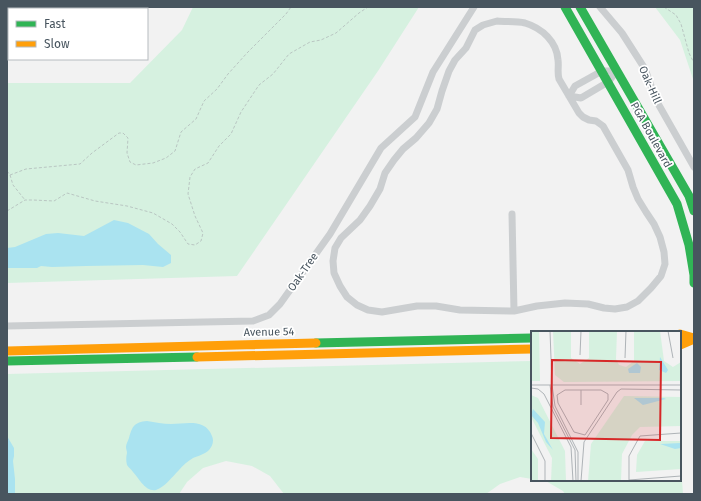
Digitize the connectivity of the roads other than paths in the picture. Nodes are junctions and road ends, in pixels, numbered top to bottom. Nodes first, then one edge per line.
1 (474, 7) edge
2 (565, 7) edge
3 (580, 7) edge
4 (600, 7) edge
5 (602, 71) junction
6 (617, 71) junction
7 (608, 82) junction
8 (569, 96) junction
9 (694, 167) edge
10 (694, 211) edge
11 (512, 214) dead end
12 (694, 283) edge
13 (514, 310) junction
14 (7, 326) edge
15 (681, 334) edge
16 (531, 338) edge
17 (694, 338) edge
18 (681, 344) edge
19 (531, 349) edge
20 (7, 351) edge
21 (7, 361) edge

1 - 14 street, Oak-Tree
2 - 5 street, PGA Boulevard
3 - 6 street, PGA Boulevard
4 - 9 street, Oak-Hill
5 - 6 street
5 - 7 street, PGA Boulevard
5 - 8 street
6 - 7 street
6 - 10 street, PGA Boulevard
7 - 8 street
7 - 12 street, PGA Boulevard
8 - 13 street
8 - 13 street
11 - 13 street
15 - 17 street
16 - 20 street, Avenue 54
17 - 18 street
19 - 21 street, Avenue 54

